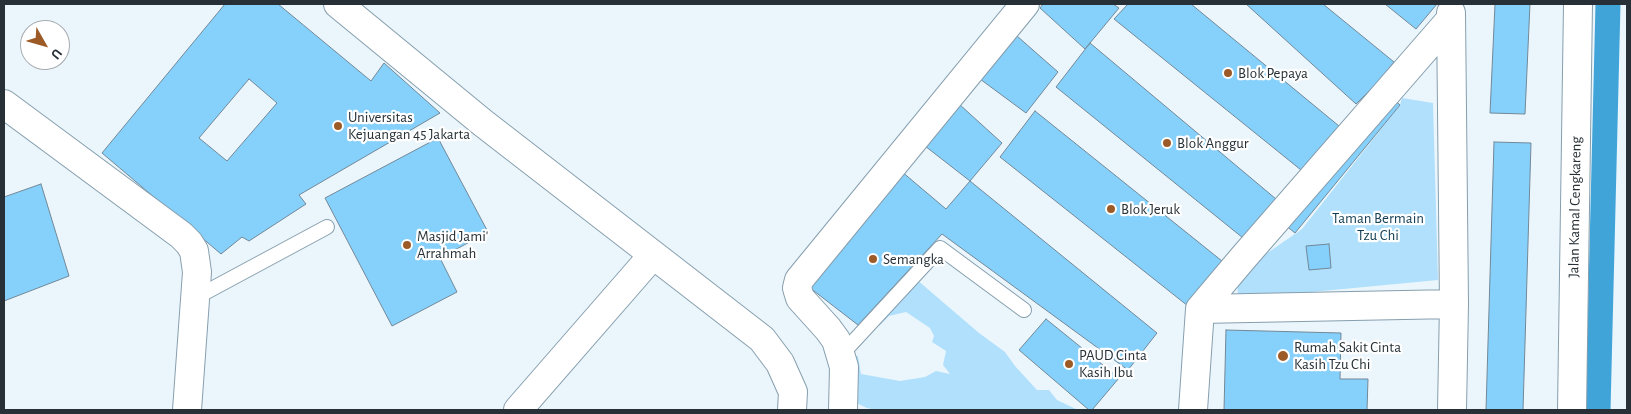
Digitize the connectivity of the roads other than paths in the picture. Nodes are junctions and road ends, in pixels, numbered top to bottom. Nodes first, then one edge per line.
1 (338, 4) edge
2 (1025, 4) edge
3 (1578, 4) edge
4 (1452, 12) edge
5 (4, 104) edge
6 (327, 227) dead end
7 (653, 255) junction
8 (195, 298) junction
9 (1454, 304) junction
10 (1024, 310) dead end
11 (1200, 310) junction
12 (840, 356) junction
13 (187, 410) edge
14 (518, 410) edge
15 (792, 410) edge
16 (843, 410) edge
17 (1193, 410) edge
18 (1452, 410) edge
19 (1572, 410) edge

1 - 7 street
2 - 12 street
3 - 19 street, Jalan Kamal Cengkareng
4 - 9 street
4 - 11 street
5 - 8 street
6 - 8 lane
7 - 14 street
7 - 15 street
8 - 13 street
9 - 11 street
9 - 18 street
10 - 12 lane
11 - 17 street
12 - 16 street

